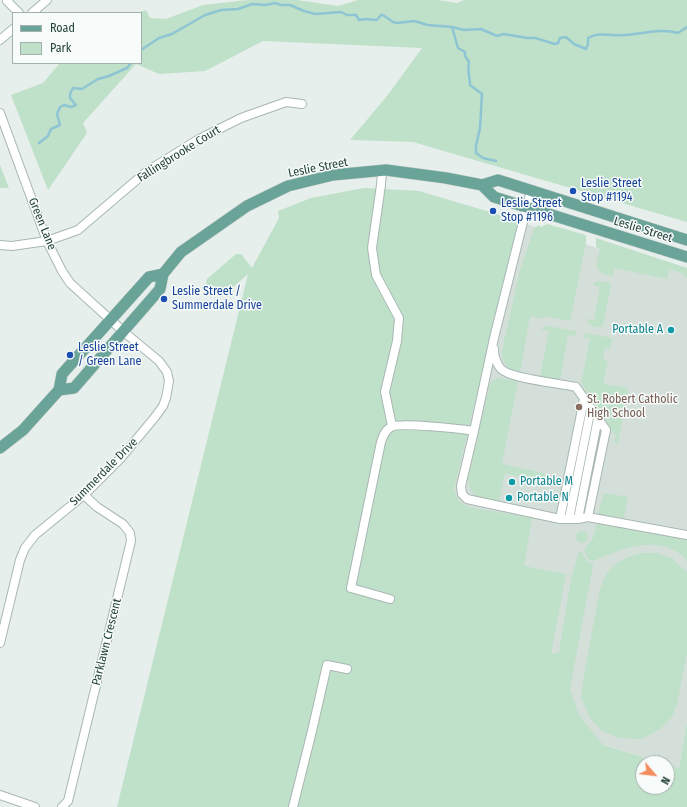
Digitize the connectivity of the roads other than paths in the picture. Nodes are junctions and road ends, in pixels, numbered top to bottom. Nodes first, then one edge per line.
1 (6, 0) edge
2 (48, 0) edge
3 (18, 12) edge
4 (33, 12) edge
5 (12, 30) edge
6 (0, 40) edge
7 (302, 104) dead end
8 (0, 113) edge
9 (382, 171) junction
10 (482, 185) junction
11 (531, 190) junction
12 (527, 208) junction
13 (47, 240) junction
14 (687, 240) edge
15 (0, 245) edge
16 (687, 257) edge
17 (163, 274) junction
18 (110, 319) junction
19 (124, 332) junction
20 (494, 338) junction
21 (59, 390) junction
22 (584, 399) junction
23 (591, 408) junction
24 (598, 418) junction
25 (392, 426) junction
26 (474, 431) junction
27 (0, 448) edge
28 (84, 495) junction
29 (588, 517) junction
30 (560, 518) junction
31 (569, 519) junction
32 (578, 519) junction
33 (687, 535) edge
34 (390, 599) dead end
35 (2, 630) edge
36 (0, 643) edge
37 (347, 669) dead end
38 (0, 795) edge
39 (34, 807) edge
40 (62, 807) edge
41 (293, 807) edge

1 - 3 street
2 - 4 street
5 - 6 street
7 - 13 street, Fallingbrooke Court
8 - 13 street, Green Lane
9 - 10 main road, Leslie Street
9 - 17 main road, Leslie Street
9 - 25 street
10 - 11 main road, Leslie Street
10 - 12 main road, Leslie Street
11 - 12 street
11 - 14 main road, Leslie Street
12 - 16 main road, Leslie Street
12 - 20 street
13 - 15 street, Fallingbrooke Court
13 - 18 street, Green Lane
17 - 18 main road, Leslie Street
17 - 19 main road, Leslie Street
18 - 19 street, Green Lane
18 - 21 main road, Leslie Street
19 - 21 main road, Leslie Street
19 - 28 street, Summerdale Drive
20 - 22 street
20 - 26 street
21 - 27 main road, Leslie Street
22 - 23 street
22 - 30 street
23 - 24 street
23 - 31 street
24 - 29 street
24 - 32 street
25 - 26 street
25 - 34 street
26 - 30 street
28 - 35 street, Summerdale Drive
28 - 40 street, Parklawn Crescent
29 - 32 street
29 - 33 street
30 - 31 street
31 - 32 street
35 - 36 street, Summerdale Drive
37 - 41 street
38 - 39 street

